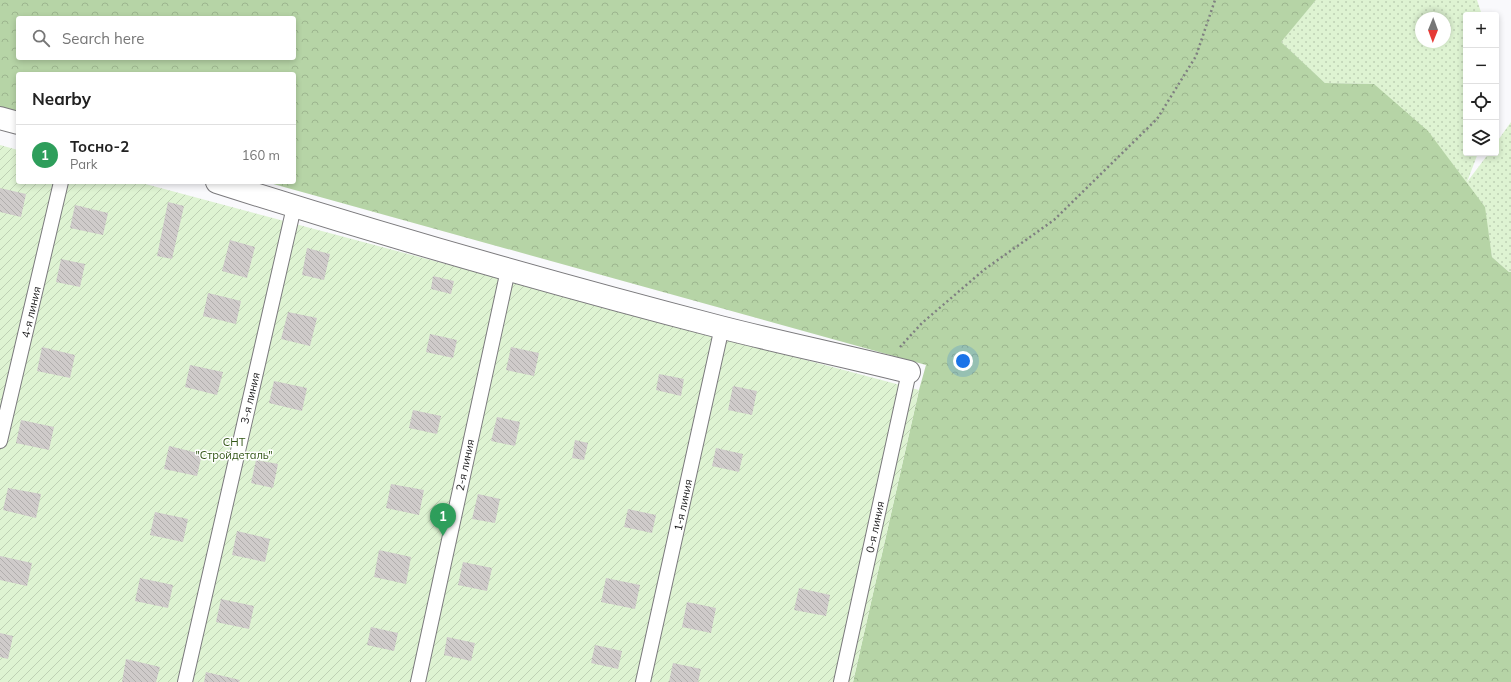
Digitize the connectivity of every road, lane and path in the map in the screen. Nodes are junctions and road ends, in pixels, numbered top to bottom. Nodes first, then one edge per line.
1 (1215, 0) edge
2 (0, 118) edge
3 (16, 122) edge
4 (61, 184) edge
5 (223, 184) edge
6 (294, 207) junction
7 (508, 270) junction
8 (722, 327) junction
9 (884, 365) junction
10 (909, 372) joint
11 (0, 441) edge
12 (185, 682) edge
13 (418, 682) edge
14 (643, 682) edge
15 (841, 682) edge

1 - 9 path
2 - 3 street
4 - 11 lane, 4-я линия
5 - 6 street
6 - 7 street
6 - 12 lane, 3-я линия
7 - 8 street
7 - 13 lane, 2-я линия
8 - 9 street
8 - 14 lane, 1-я линия
9 - 10 street
10 - 15 lane, 0-я линия

